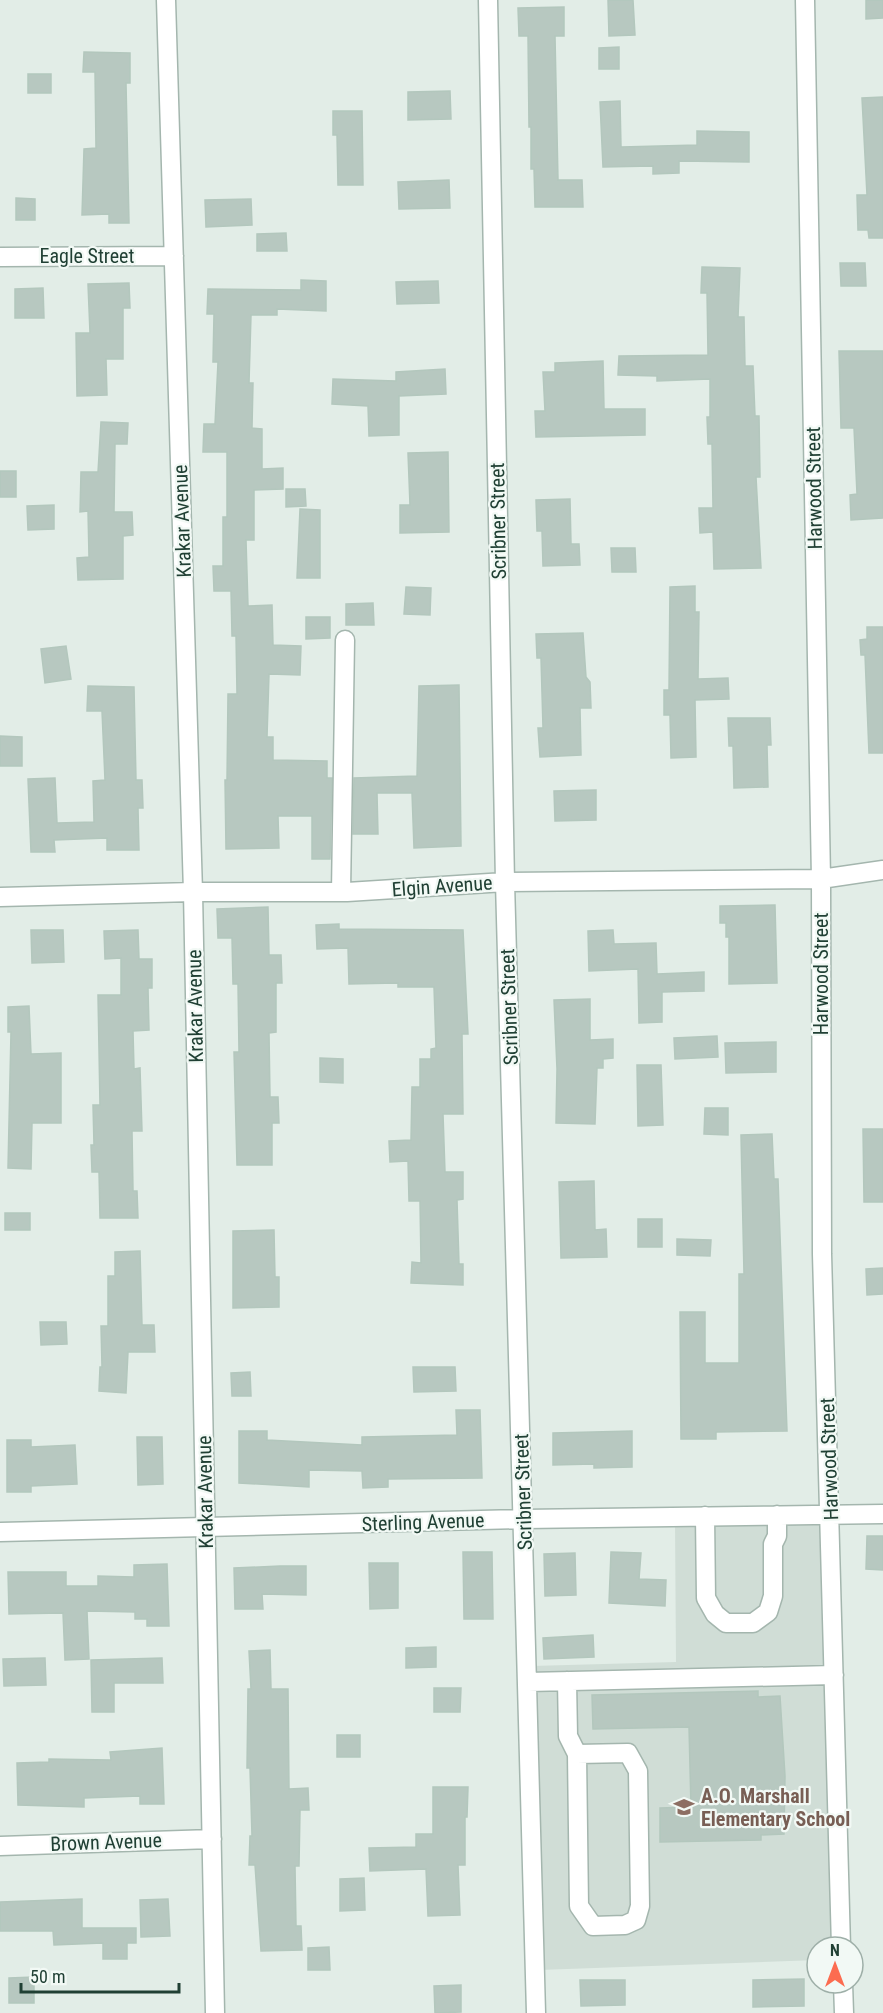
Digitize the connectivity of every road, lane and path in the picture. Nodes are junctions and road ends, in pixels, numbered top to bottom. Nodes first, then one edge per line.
1 (166, 0) edge
2 (488, 0) edge
3 (805, 0) edge
4 (174, 256) junction
5 (0, 257) edge
6 (345, 640) dead end
7 (883, 870) edge
8 (821, 879) junction
9 (505, 882) junction
10 (193, 892) junction
11 (341, 892) junction
12 (0, 897) edge
13 (883, 1514) edge
14 (831, 1515) junction
15 (705, 1516) junction
16 (771, 1516) junction
17 (524, 1519) junction
18 (205, 1529) junction
19 (0, 1532) edge
20 (834, 1676) junction
21 (567, 1681) junction
22 (528, 1682) junction
23 (577, 1754) junction
24 (212, 1839) junction
25 (0, 1846) edge
26 (841, 1935) edge
27 (843, 1995) edge
28 (215, 2013) edge
29 (536, 2013) edge
30 (844, 2013) edge

1 - 4 street, Krakar Avenue
2 - 9 street, Scribner Street
3 - 8 street, Harwood Street
4 - 5 street, Eagle Street
4 - 10 street, Krakar Avenue
6 - 11 street
7 - 8 street, Elgin Avenue
8 - 9 street, Elgin Avenue
8 - 14 street, Harwood Street
9 - 11 street, Elgin Avenue
9 - 17 street, Scribner Street
10 - 11 street, Elgin Avenue
10 - 12 street, Elgin Avenue
10 - 18 street, Krakar Avenue
13 - 14 street, Sterling Avenue
14 - 16 street, Sterling Avenue
14 - 20 street, Harwood Street
15 - 16 street, Sterling Avenue
15 - 16 street
15 - 17 street, Sterling Avenue
17 - 18 street, Sterling Avenue
17 - 22 street, Scribner Street
18 - 19 street, Sterling Avenue
18 - 24 street, Krakar Avenue
20 - 21 street
20 - 26 street, Harwood Street
21 - 22 street
21 - 23 street
22 - 29 street, Scribner Street
23 - 23 street
24 - 25 street, Brown Avenue
24 - 28 street, Krakar Avenue
27 - 30 street

